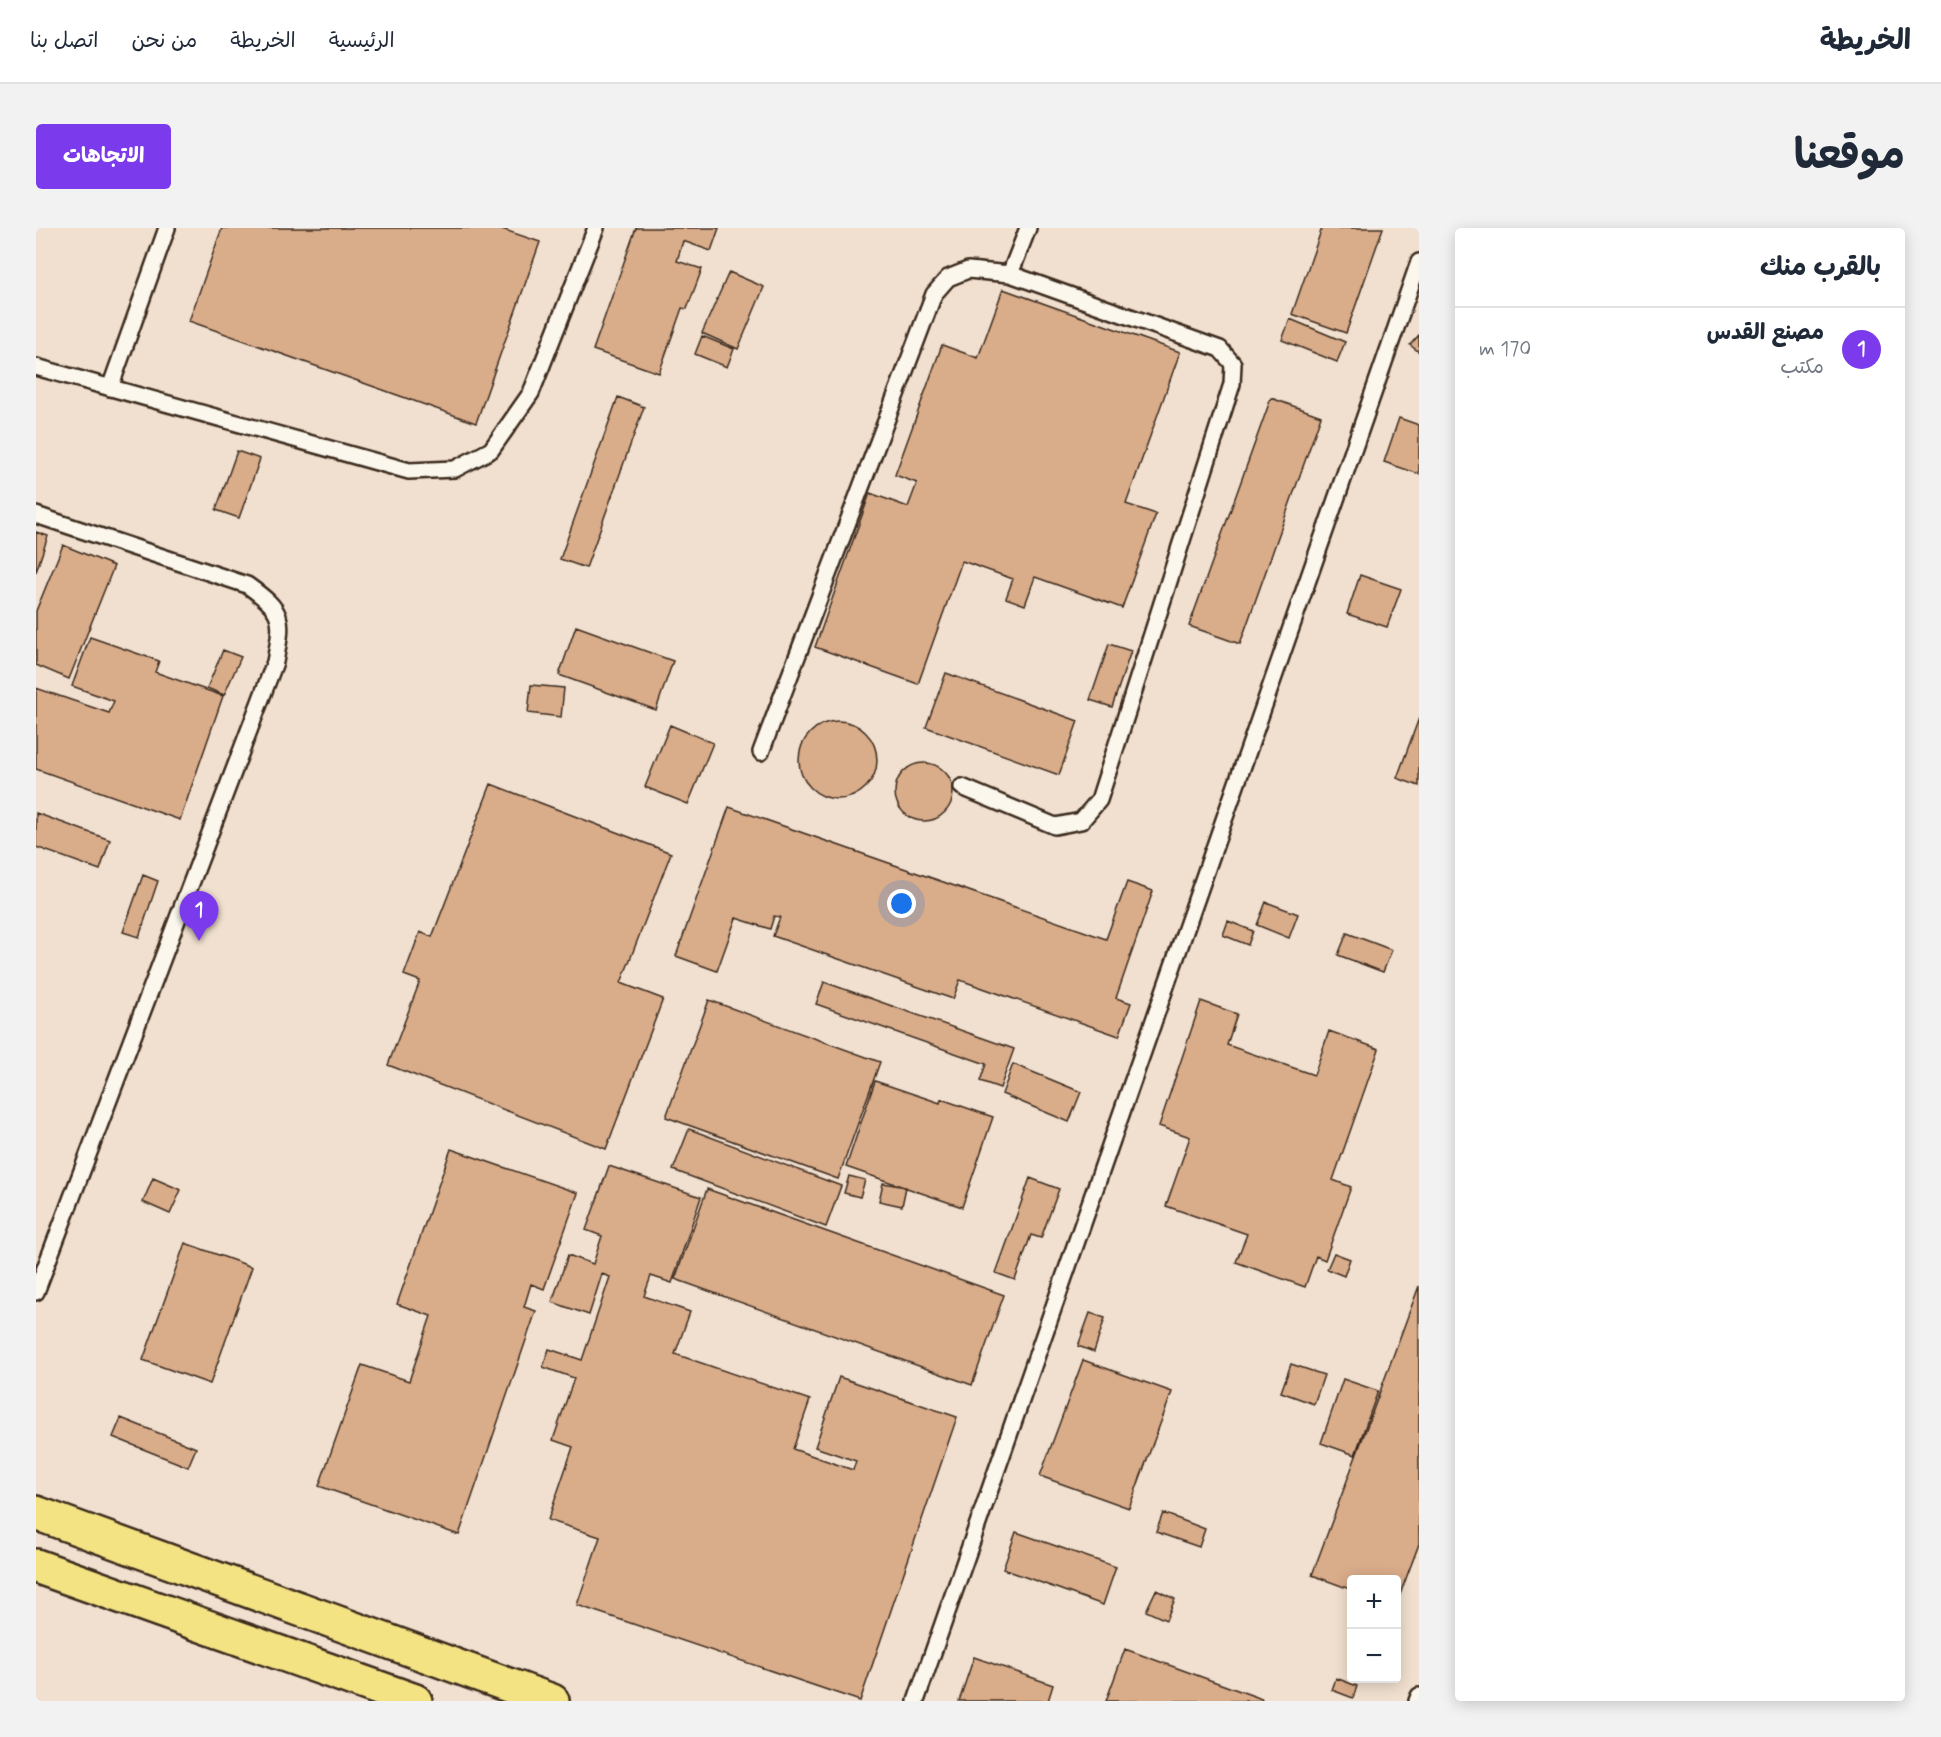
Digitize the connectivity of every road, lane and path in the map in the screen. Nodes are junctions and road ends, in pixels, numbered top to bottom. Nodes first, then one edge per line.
1 (167, 228) edge
2 (596, 228) edge
3 (1028, 228) edge
4 (1419, 261) edge
5 (1010, 274) junction
6 (36, 368) edge
7 (110, 388) junction
8 (36, 515) edge
9 (761, 752) dead end
10 (962, 787) dead end
11 (36, 1292) edge
12 (36, 1513) edge
13 (36, 1566) edge
14 (1419, 1696) edge
15 (415, 1701) edge
16 (552, 1701) edge
17 (916, 1701) edge
18 (1417, 1701) edge

1 - 7 lane
2 - 7 lane
3 - 5 lane
4 - 17 lane
5 - 9 lane
5 - 10 lane
6 - 7 lane
8 - 11 lane
12 - 16 main road
13 - 15 main road
14 - 18 lane

